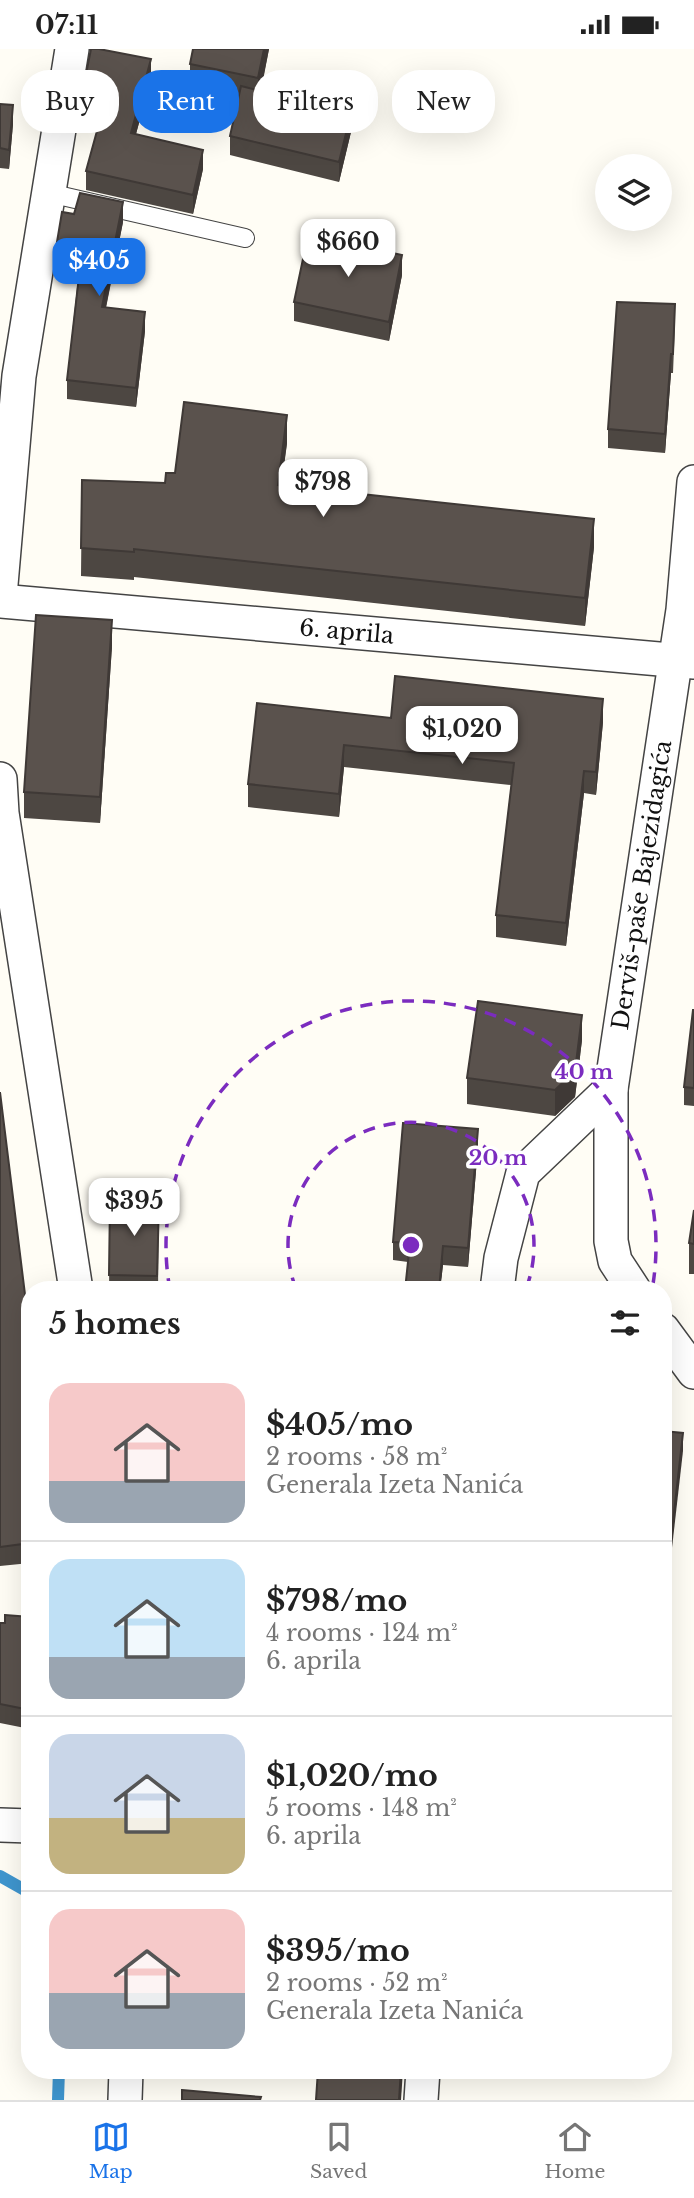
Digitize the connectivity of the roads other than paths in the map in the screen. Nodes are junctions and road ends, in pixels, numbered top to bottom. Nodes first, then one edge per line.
1 (72, 49) edge
2 (49, 193) junction
3 (245, 238) dead end
4 (694, 482) edge
5 (0, 598) edge
6 (684, 661) edge
7 (0, 779) edge
8 (611, 1090) junction
9 (75, 1281) edge
10 (498, 1281) edge
11 (628, 1281) edge
12 (672, 1342) edge
13 (694, 1371) edge
14 (0, 1825) edge
15 (21, 1826) edge
16 (126, 2079) edge
17 (422, 2079) edge
18 (125, 2100) edge
19 (421, 2100) edge

1 - 2 street
2 - 3 lane
2 - 5 street
4 - 6 street, Derviš-paše Bajezidagića
5 - 6 street, 6. aprila
6 - 8 street, Derviš-paše Bajezidagića
7 - 9 street
8 - 10 street
8 - 11 street, Derviš-paše Bajezidagića
12 - 13 street
14 - 15 street
16 - 18 street
17 - 19 street

